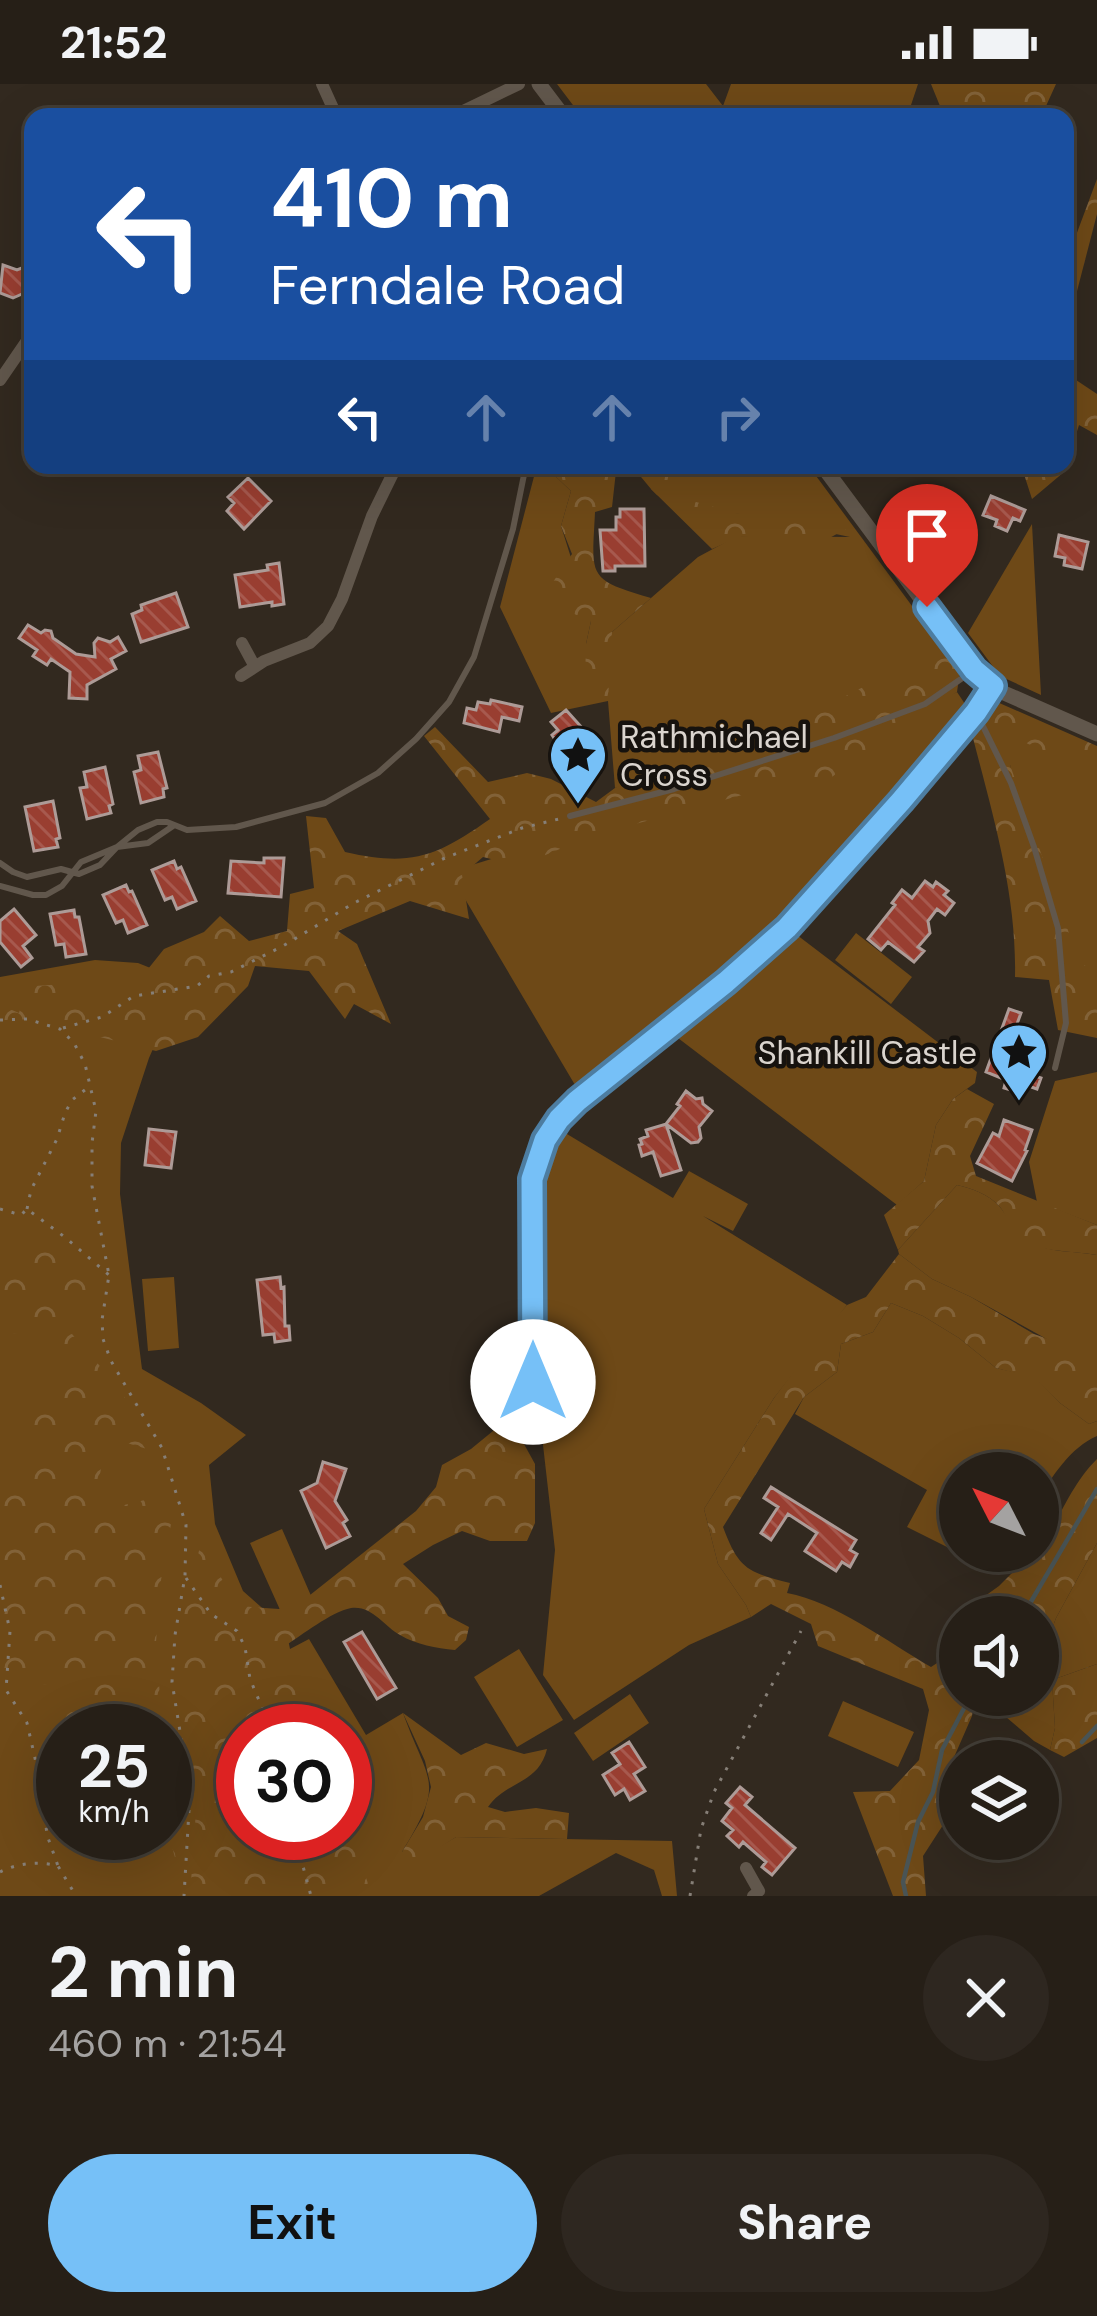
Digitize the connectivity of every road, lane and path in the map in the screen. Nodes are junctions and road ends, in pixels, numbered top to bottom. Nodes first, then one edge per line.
1 (519, 84) edge
2 (539, 84) edge
3 (470, 108) edge
4 (557, 108) edge
5 (24, 345) edge
6 (0, 380) edge
7 (392, 474) edge
8 (524, 474) edge
9 (829, 474) edge
10 (242, 643) dead end
11 (255, 667) junction
12 (974, 670) junction
13 (242, 676) dead end
14 (993, 686) junction
15 (976, 712) junction
16 (1097, 734) edge
17 (570, 816) joint
18 (173, 826) junction
19 (117, 847) junction
20 (0, 862) edge
21 (74, 871) junction
22 (0, 886) edge
23 (0, 1020) edge
24 (60, 1029) junction
25 (1055, 1067) dead end
26 (91, 1085) junction
27 (0, 1209) edge
28 (28, 1209) junction
29 (109, 1275) junction
30 (534, 1437) dead end
31 (185, 1576) junction
32 (0, 1585) edge
33 (801, 1631) dead end
34 (261, 1704) edge
35 (301, 1860) edge
36 (58, 1866) junction
37 (746, 1868) dead end
38 (0, 1872) edge
39 (76, 1896) edge
40 (184, 1896) edge
41 (310, 1896) edge
42 (690, 1896) edge
43 (753, 1896) edge

1 - 3 street
2 - 4 street
5 - 6 street
7 - 11 street
8 - 18 lane
9 - 12 street
10 - 11 street
11 - 13 street
12 - 14 street
12 - 17 lane
14 - 15 street
14 - 16 street
15 - 25 lane
15 - 30 street
17 - 24 path
18 - 19 lane
18 - 19 lane
19 - 21 lane
20 - 21 lane
21 - 22 lane
23 - 24 path
24 - 26 path
26 - 28 path
26 - 29 path
27 - 28 path
28 - 29 path
29 - 31 path
31 - 34 path
31 - 40 path
32 - 36 path
33 - 42 path
35 - 41 path
36 - 38 path
36 - 39 path
37 - 43 street

